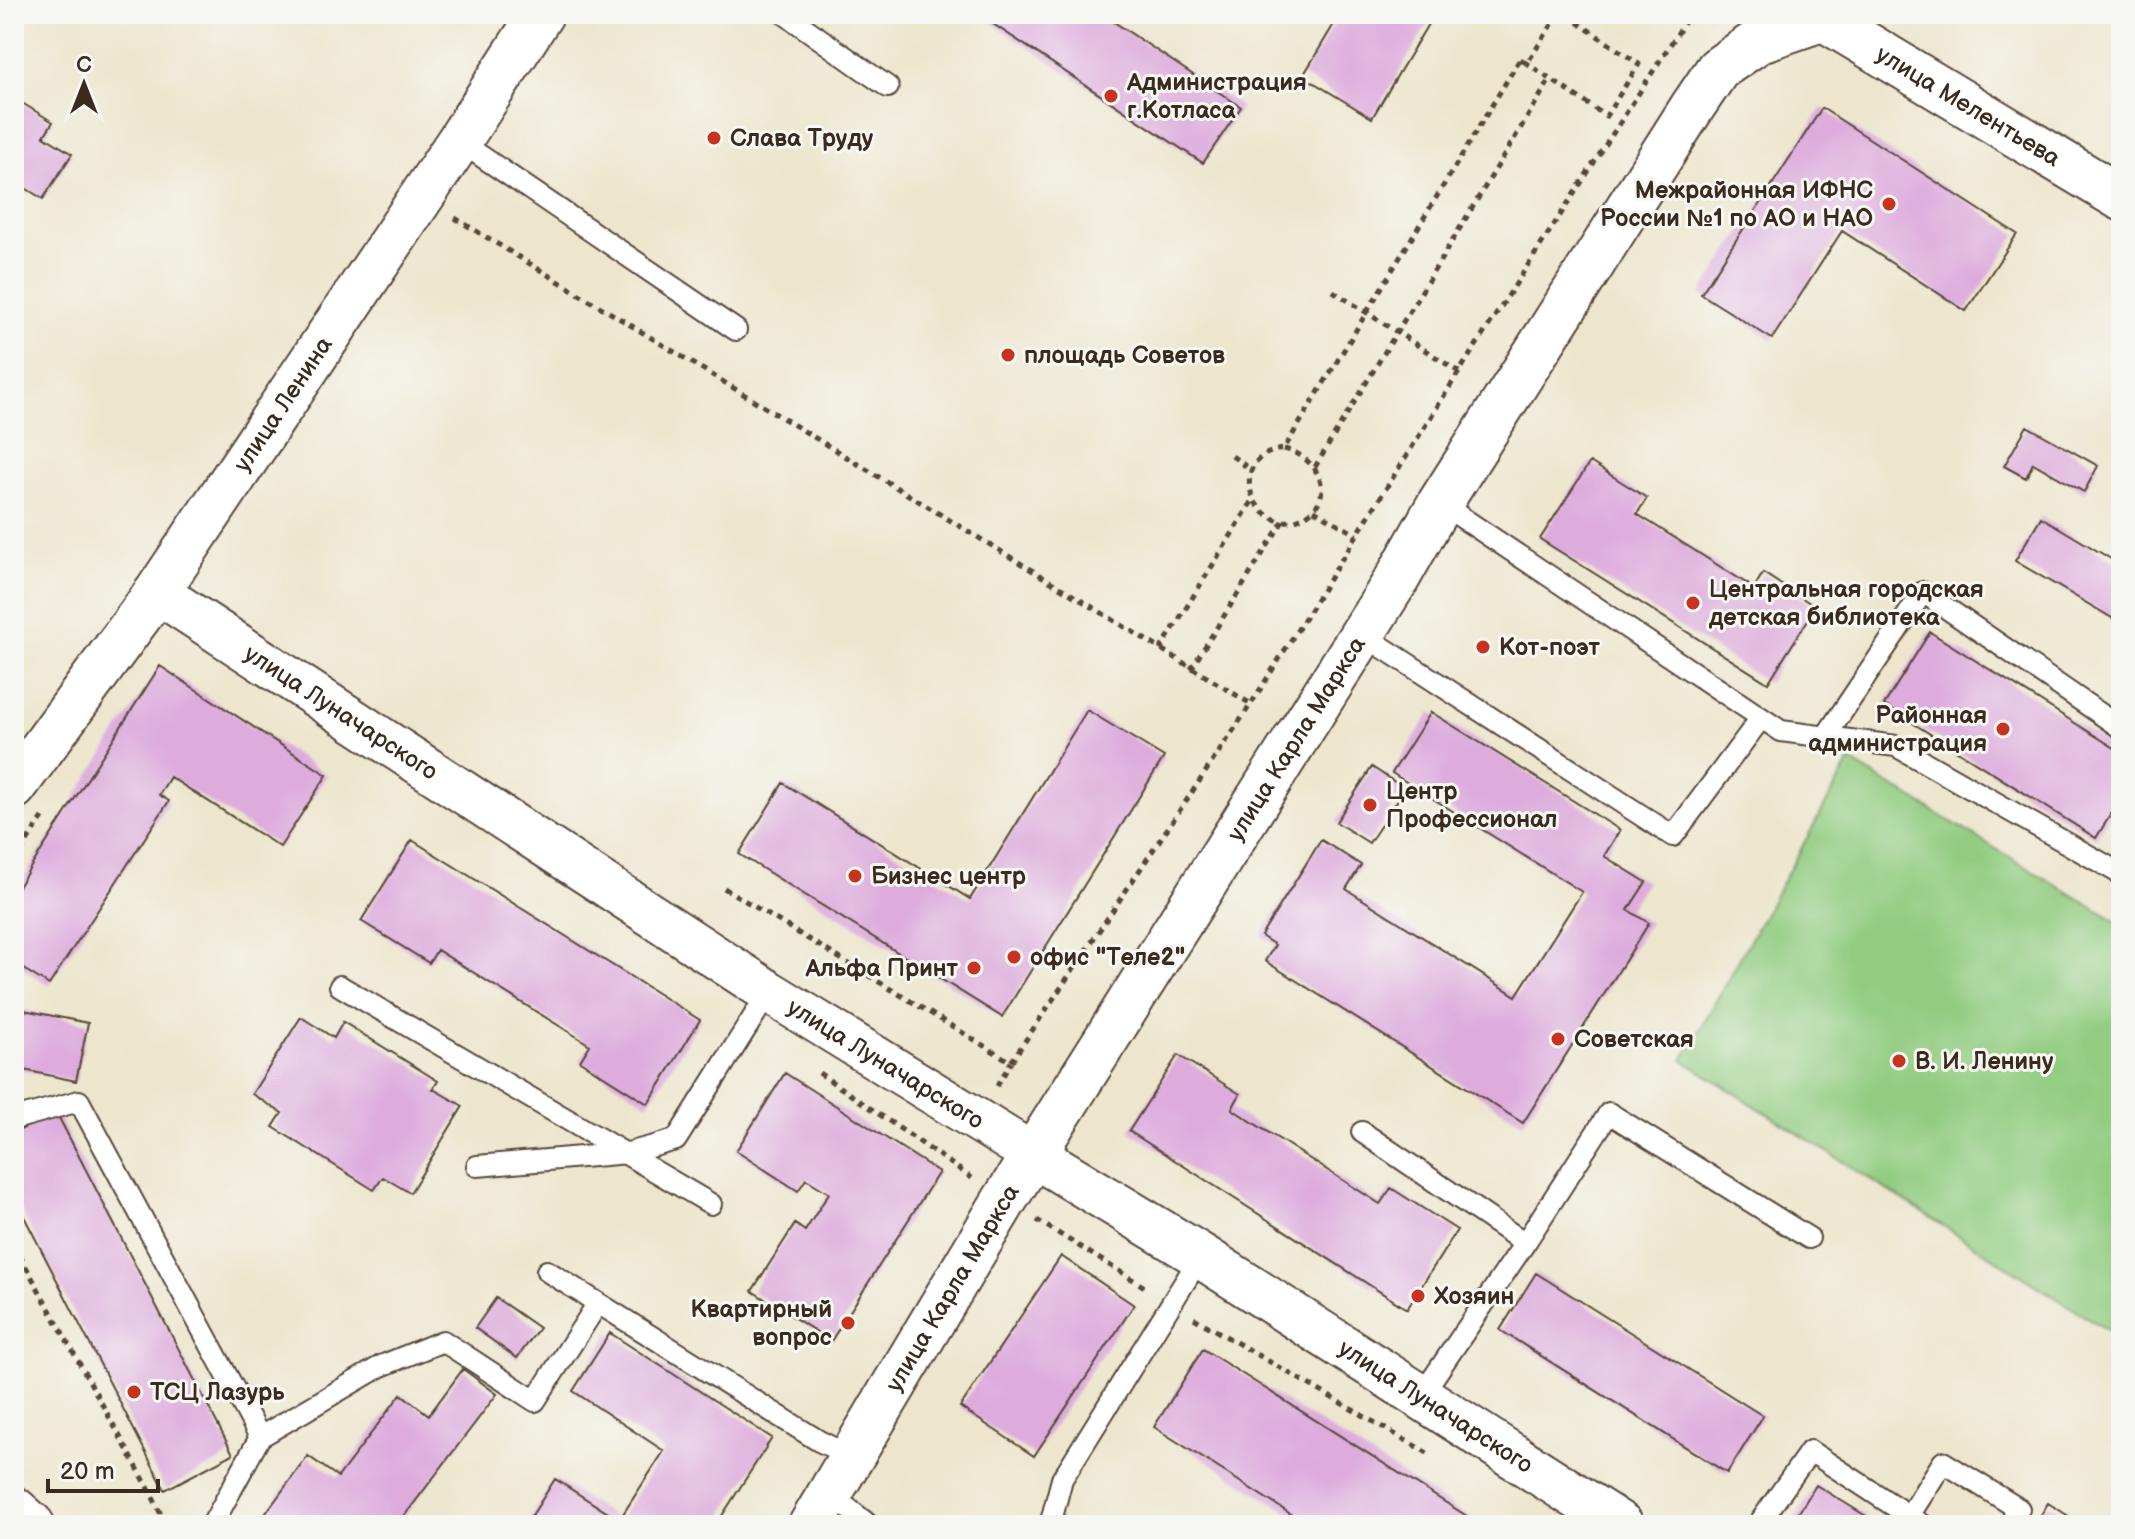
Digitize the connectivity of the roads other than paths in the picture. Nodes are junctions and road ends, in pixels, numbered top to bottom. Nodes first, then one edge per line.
1 (541, 14) edge
2 (785, 14) edge
3 (1824, 15) edge
4 (888, 87) dead end
5 (459, 141) junction
6 (2121, 198) edge
7 (736, 330) dead end
8 (1440, 503) junction
9 (157, 592) junction
10 (1362, 634) junction
11 (1761, 718) junction
12 (2121, 728) edge
13 (1826, 736) junction
14 (14, 787) edge
15 (2121, 874) edge
16 (340, 986) dead end
17 (769, 992) junction
18 (14, 1119) edge
19 (1362, 1132) dead end
20 (628, 1153) junction
21 (1034, 1155) junction
22 (477, 1166) dead end
23 (711, 1204) dead end
24 (1809, 1238) dead end
25 (1525, 1243) junction
26 (1201, 1256) junction
27 (547, 1271) dead end
28 (598, 1303) junction
29 (1421, 1396) junction
30 (260, 1437) junction
31 (852, 1457) junction
32 (14, 1509) edge
33 (820, 1510) edge
34 (1916, 1520) edge
35 (32, 1525) edge
36 (212, 1525) edge
37 (869, 1525) edge
38 (1050, 1525) edge
39 (1621, 1525) edge
40 (1758, 1525) edge
41 (2009, 1525) edge

1 - 5 street, улица Ленина
2 - 4 lane
3 - 6 street, улица Мелентьева
3 - 8 street, улица Карла Маркса
5 - 7 lane
5 - 9 street, улица Ленина
8 - 10 street, улица Карла Маркса
8 - 11 lane
9 - 14 street, улица Ленина
9 - 17 street, улица Луначарского
10 - 11 lane
10 - 21 street, улица Карла Маркса
11 - 13 lane
12 - 13 lane
13 - 15 lane
16 - 20 lane
17 - 20 lane
17 - 21 street, улица Луначарского
18 - 30 lane
19 - 25 lane
20 - 22 lane
20 - 23 lane
21 - 26 street, улица Луначарского
21 - 31 street, улица Карла Маркса
24 - 25 lane
25 - 29 lane
26 - 29 street, улица Луначарского
26 - 38 lane
27 - 28 lane
28 - 30 lane
28 - 31 lane
29 - 39 street, улица Луначарского
30 - 36 lane
31 - 33 street, улица Карла Маркса
32 - 35 street
33 - 37 lane
34 - 40 lane
34 - 41 lane

